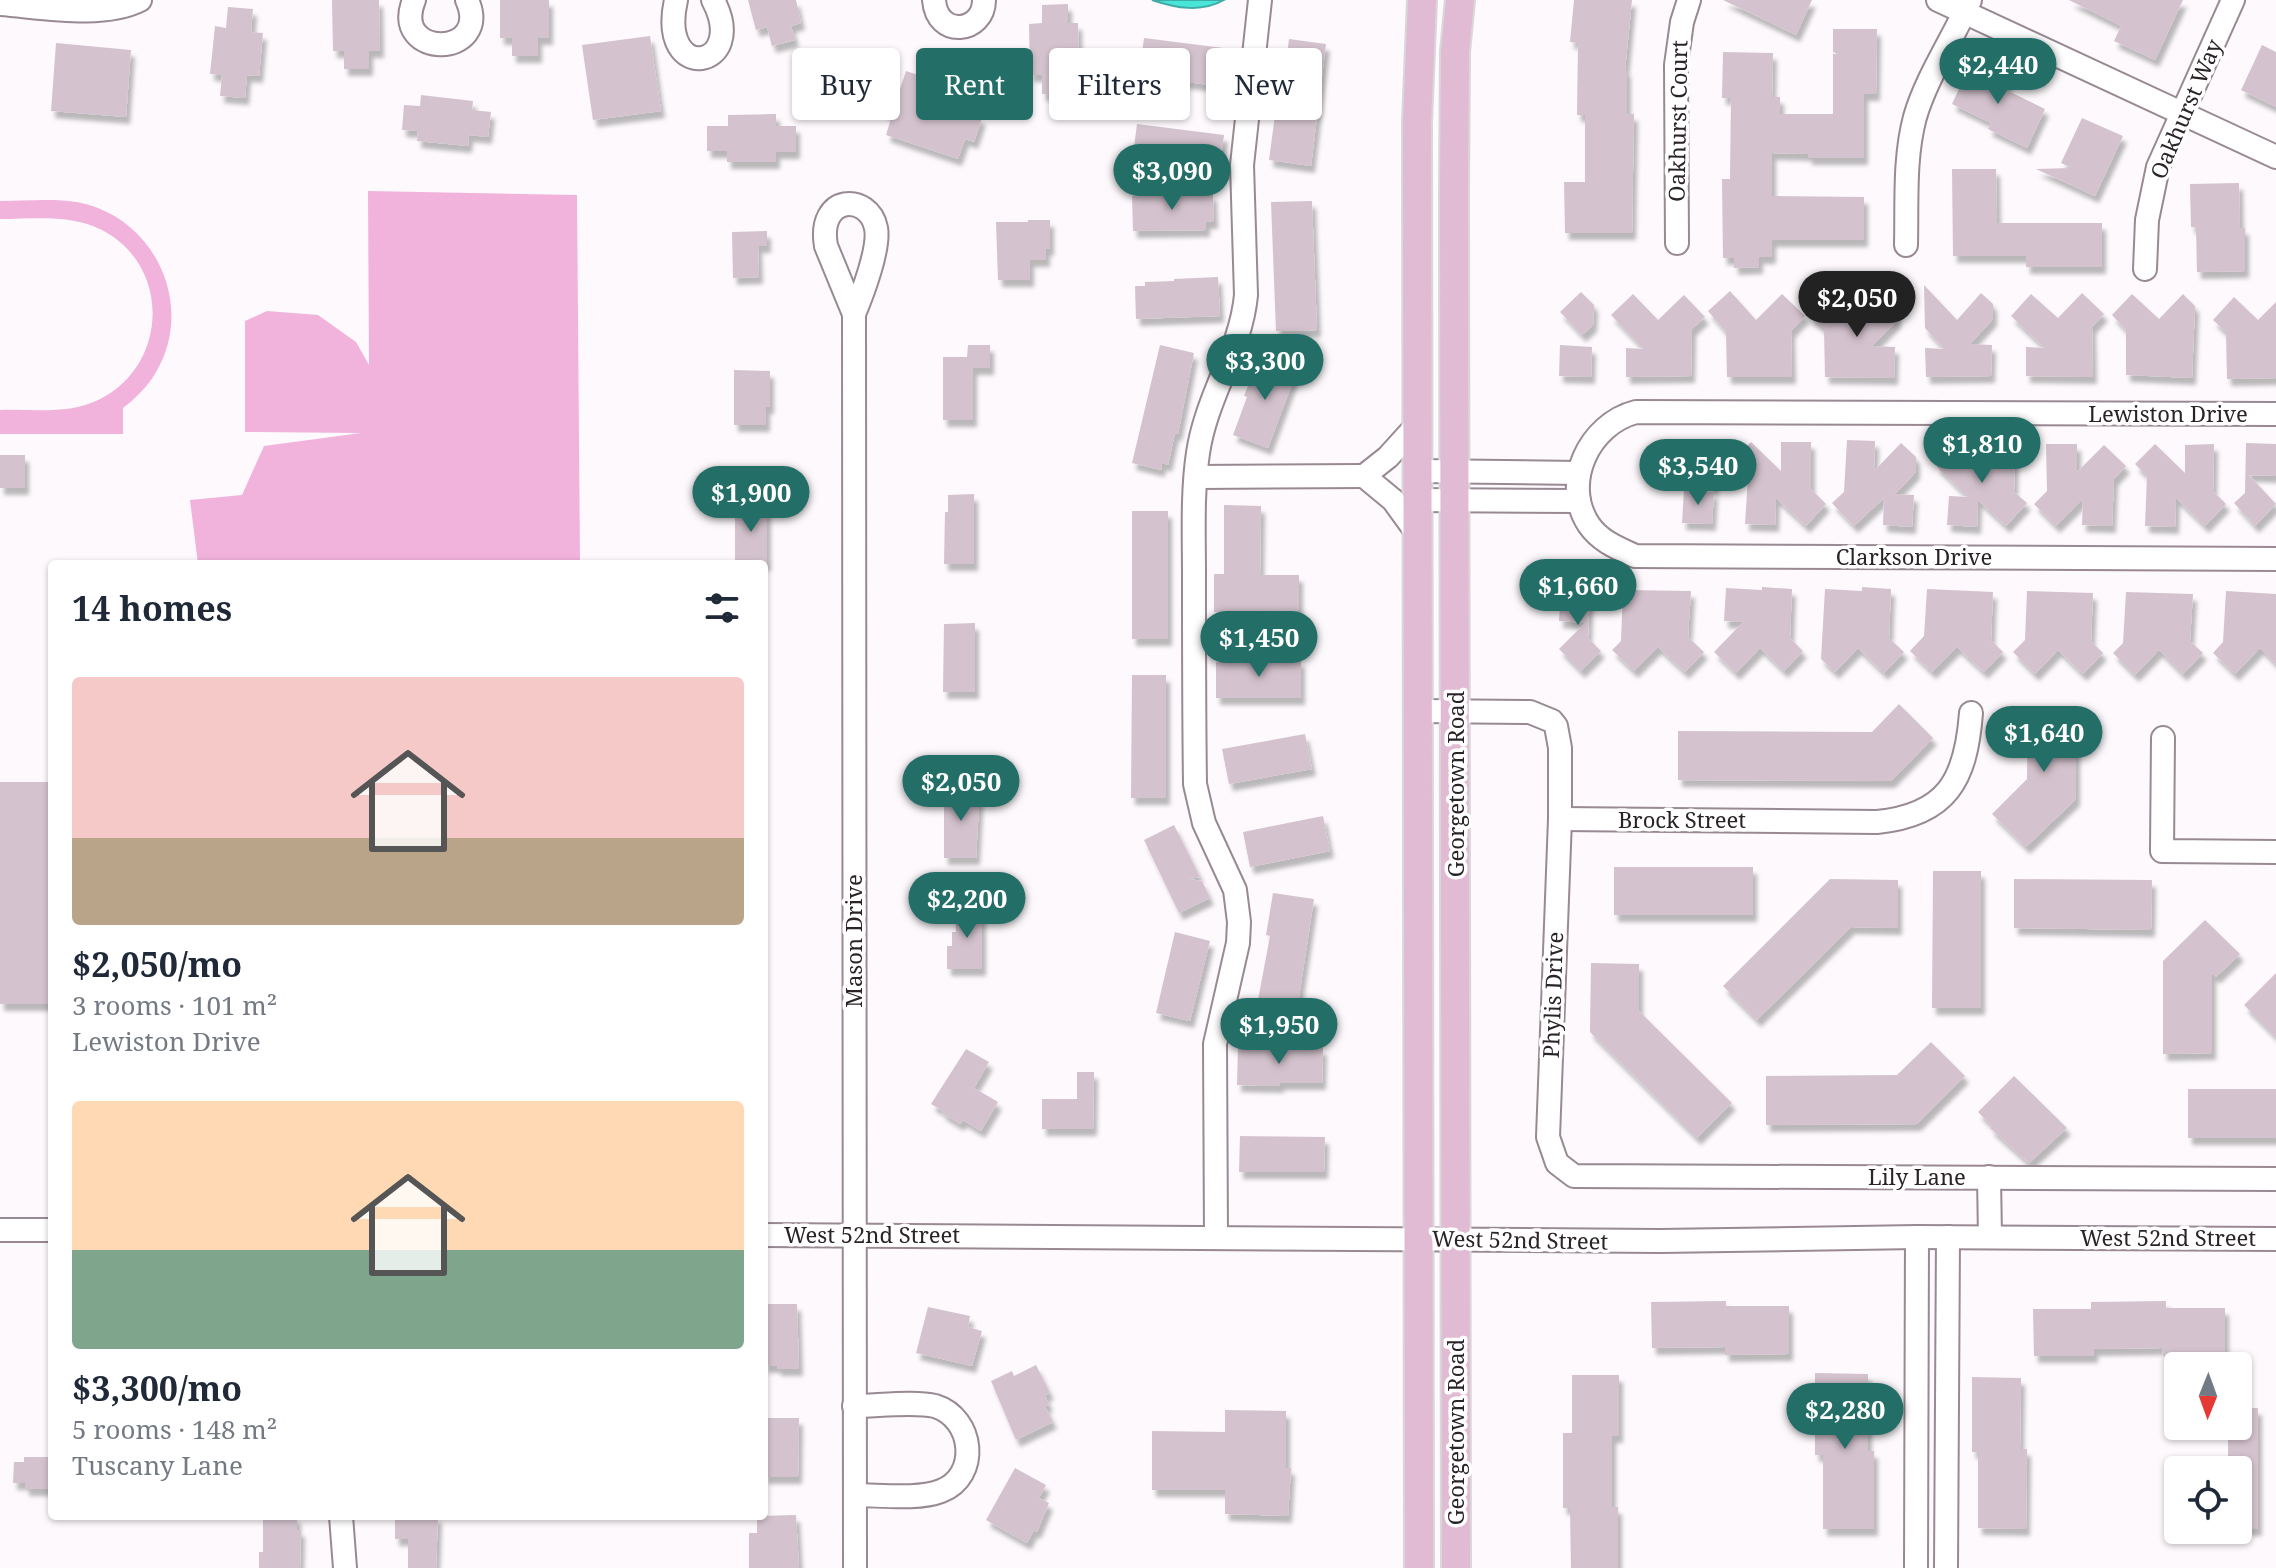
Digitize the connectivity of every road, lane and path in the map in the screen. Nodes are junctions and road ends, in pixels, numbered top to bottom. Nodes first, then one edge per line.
1 (140, 0) edge
2 (414, 0) edge
3 (467, 0) edge
4 (676, 0) edge
5 (713, 0) edge
6 (934, 0) edge
7 (984, 0) edge
8 (1260, 0) edge
9 (1422, 0) edge
10 (1460, 0) edge
11 (1689, 0) edge
12 (1938, 0) edge
13 (2233, 0) edge
14 (0, 4) edge
15 (1967, 6) edge
16 (2181, 115) junction
17 (2276, 157) edge
18 (1677, 243) dead end
19 (1906, 245) dead end
20 (2145, 269) dead end
21 (854, 314) dead end
22 (2276, 414) edge
23 (1417, 425) junction
24 (1417, 471) junction
25 (1455, 471) junction
26 (1364, 476) junction
27 (1196, 477) junction
28 (1579, 488) junction
29 (1417, 500) junction
30 (1455, 501) junction
31 (1417, 533) junction
32 (2276, 559) edge
33 (1419, 711) junction
34 (1455, 711) junction
35 (1971, 713) dead end
36 (2163, 738) dead end
37 (1560, 819) junction
38 (2276, 852) edge
39 (1561, 1167) joint
40 (1989, 1177) junction
41 (2276, 1179) edge
42 (0, 1230) edge
43 (48, 1230) edge
44 (768, 1235) edge
45 (855, 1235) junction
46 (1216, 1237) junction
47 (1917, 1237) junction
48 (1948, 1237) junction
49 (1990, 1237) junction
50 (1418, 1239) junction
51 (2276, 1239) edge
52 (1456, 1240) junction
53 (854, 1406) junction
54 (855, 1495) junction
55 (341, 1520) edge
56 (345, 1568) edge
57 (855, 1568) edge
58 (1419, 1568) edge
59 (1456, 1568) edge
60 (1916, 1568) edge
61 (1946, 1568) edge

1 - 14 street
2 - 3 street
4 - 5 street
6 - 7 street
8 - 27 street
9 - 23 main road, Georgetown Road
10 - 25 main road, Georgetown Road
11 - 18 street, Oakhurst Court
12 - 15 street
13 - 16 street, Oakhurst Way
15 - 16 street
15 - 19 street
16 - 17 street
16 - 20 street, Oakhurst Way
21 - 45 street, Mason Drive
22 - 28 street, Lewiston Drive
23 - 24 main road, Georgetown Road
23 - 26 street
24 - 25 street
24 - 29 main road, Georgetown Road
25 - 28 street
25 - 30 main road, Georgetown Road
26 - 27 street
26 - 31 street
27 - 46 street
28 - 30 street
28 - 32 street, Clarkson Drive
29 - 30 street
29 - 31 main road, Georgetown Road
30 - 34 main road, Georgetown Road
31 - 33 main road, Georgetown Road
33 - 34 street
33 - 50 main road, Georgetown Road
34 - 37 street
34 - 52 main road, Georgetown Road
35 - 37 street, Brock Street
36 - 38 street
37 - 39 street, Phylis Drive
39 - 40 street, Lily Lane
40 - 41 street, Lily Lane
40 - 49 street
42 - 43 street
44 - 45 street, West 52nd Street
45 - 46 street, West 52nd Street
45 - 53 street, Mason Drive
46 - 50 street, West 52nd Street
47 - 48 street, West 52nd Street
47 - 52 street, West 52nd Street
47 - 60 street
48 - 49 street, West 52nd Street
48 - 61 street
49 - 51 street, West 52nd Street
50 - 52 street, West 52nd Street
50 - 58 main road, Georgetown Road
52 - 59 main road, Georgetown Road
53 - 54 street, Mason Drive
53 - 54 street
54 - 57 street, Mason Drive
55 - 56 street

